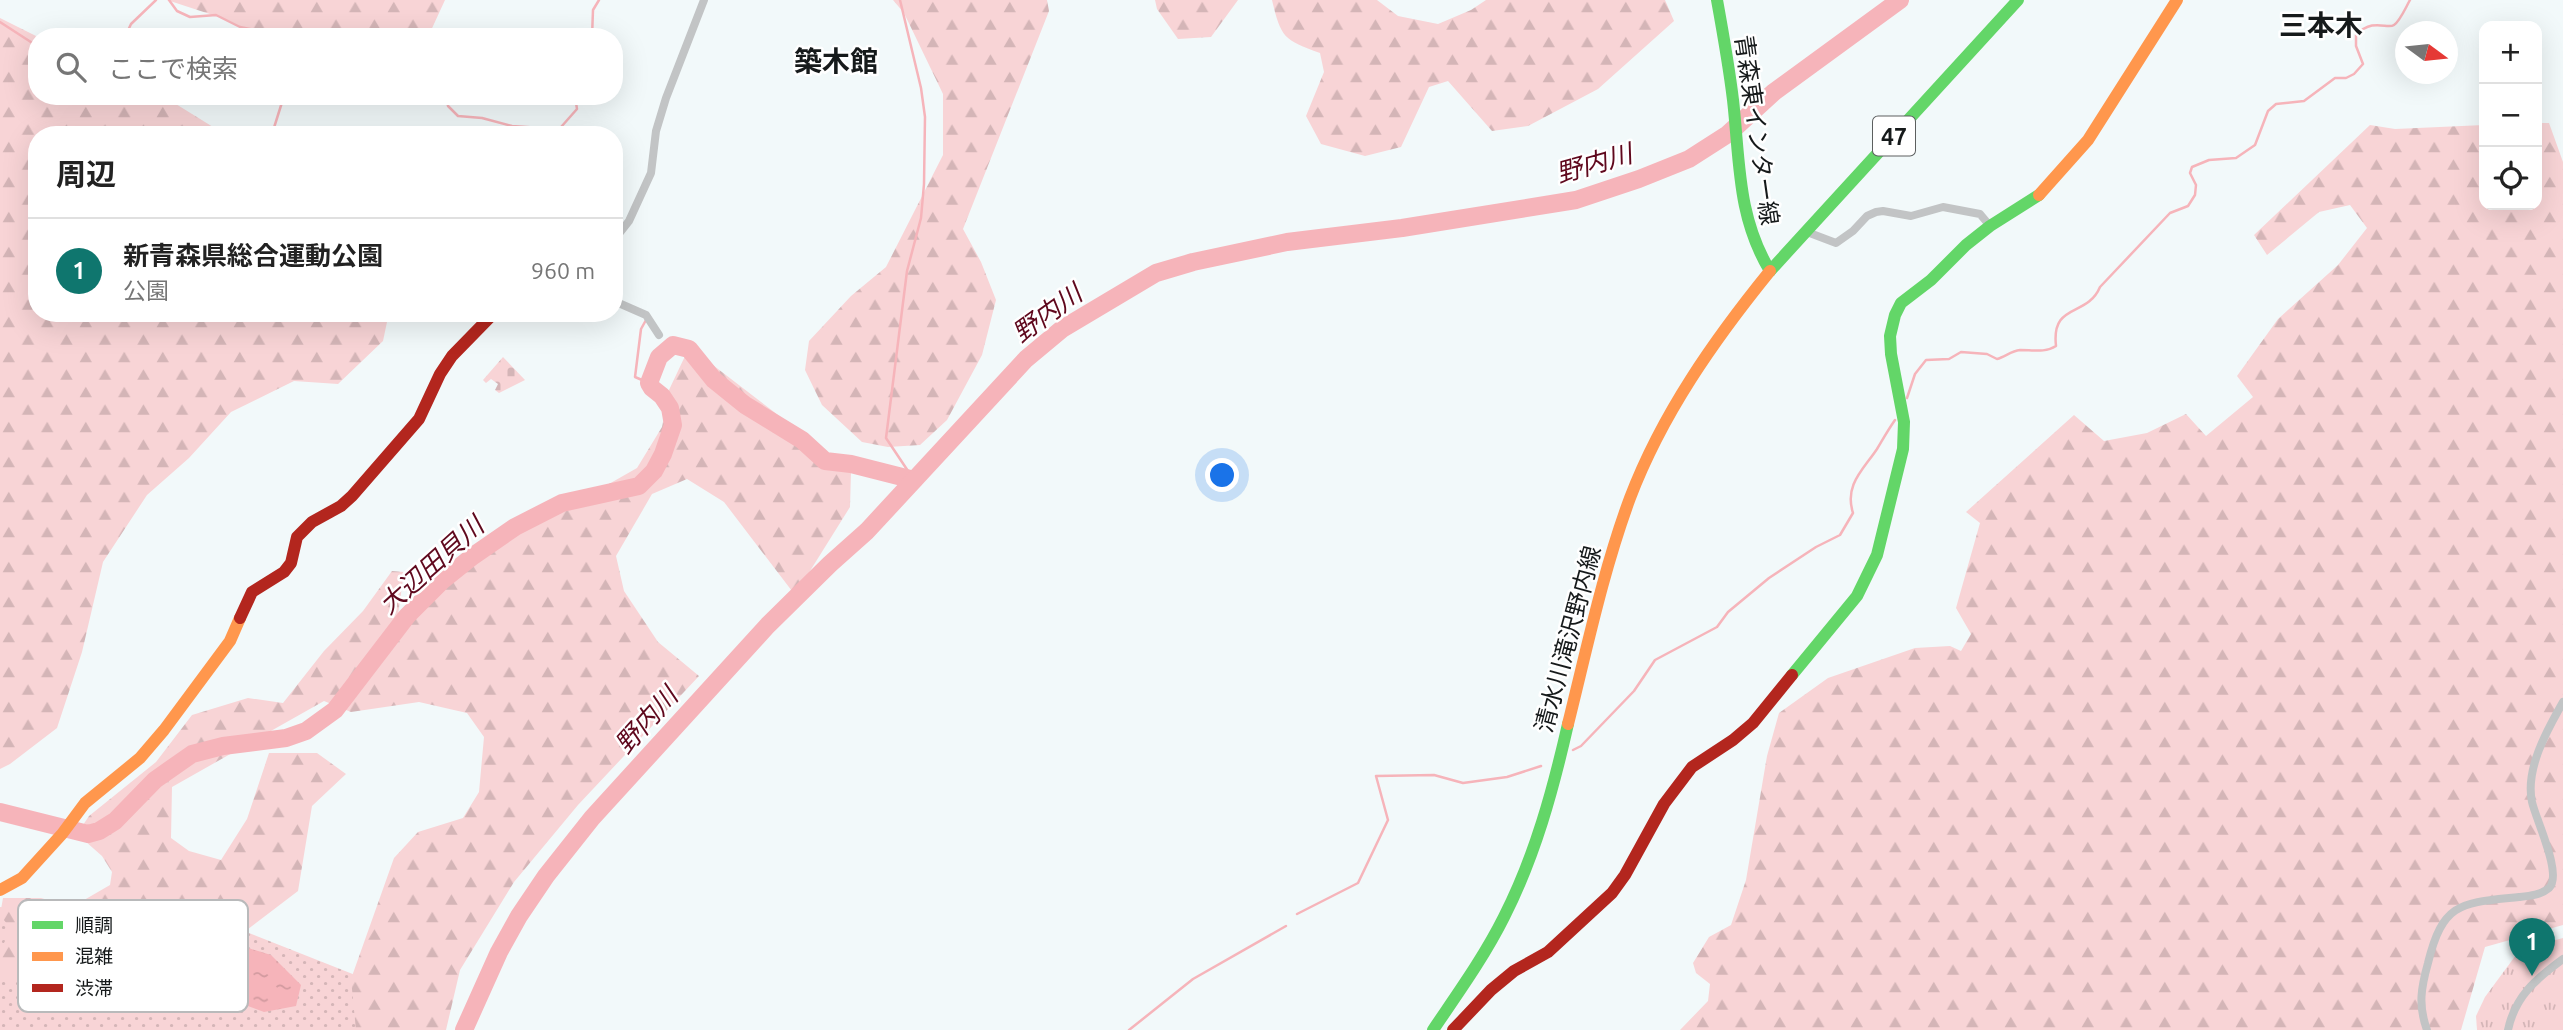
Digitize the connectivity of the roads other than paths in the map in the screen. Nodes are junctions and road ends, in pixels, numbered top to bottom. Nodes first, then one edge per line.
1 (704, 0) edge
2 (2018, 0) edge
3 (2177, 0) edge
4 (1717, 2) edge
5 (1990, 226) junction
6 (623, 229) edge
7 (1807, 232) junction
8 (1770, 271) junction
9 (623, 305) edge
10 (485, 322) edge
11 (659, 335) dead end
12 (2563, 702) edge
13 (0, 890) edge
14 (2563, 959) edge
15 (1433, 1030) edge
16 (1453, 1030) edge
17 (2427, 1030) edge
18 (2508, 1030) edge

1 - 6 street
2 - 7 main road, 青森東インター線 / 47
3 - 5 main road
4 - 8 main road, 青森東インター線
5 - 7 street
5 - 16 main road
7 - 8 main road, 青森東インター線 / 47
8 - 15 main road, 清水川滝沢野内線
9 - 11 street
10 - 13 main road
12 - 17 street
14 - 18 street

